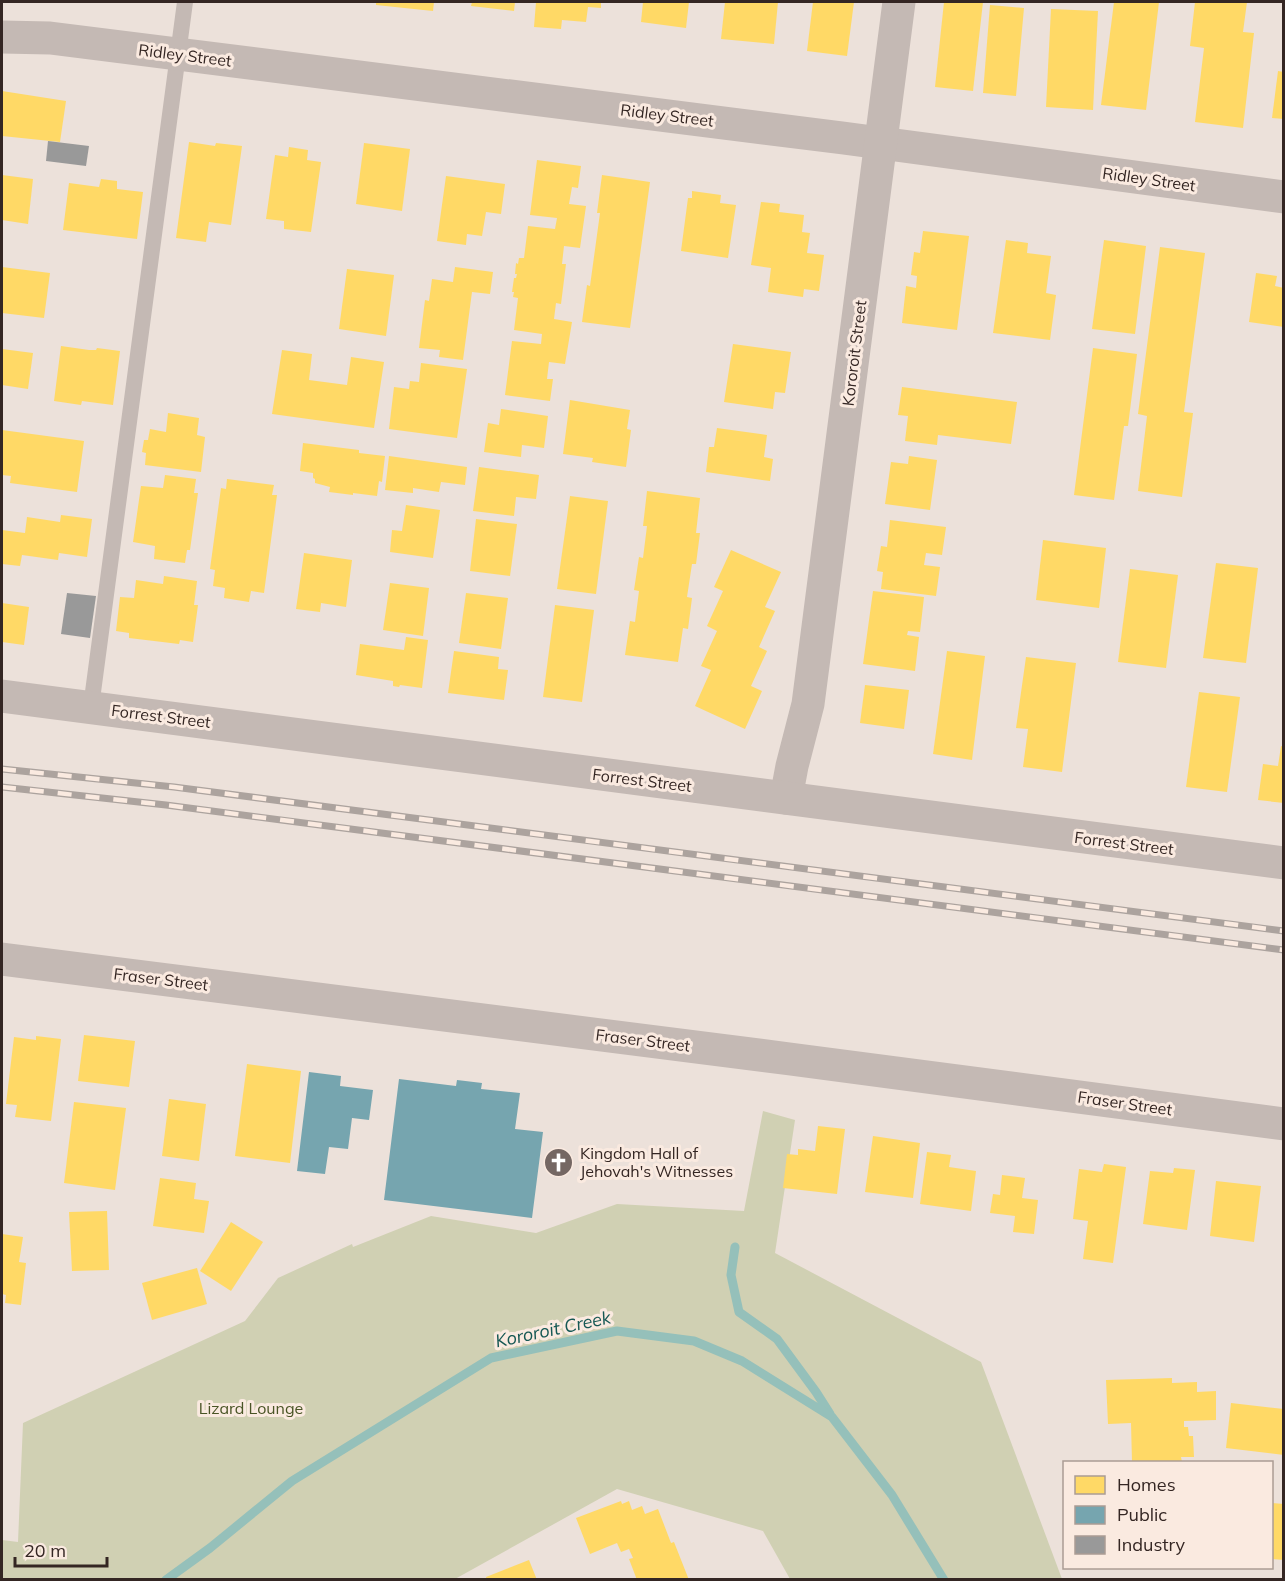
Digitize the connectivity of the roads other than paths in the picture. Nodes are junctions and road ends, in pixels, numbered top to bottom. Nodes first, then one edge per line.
1 (185, 2) edge
2 (899, 2) edge
3 (2, 26) edge
4 (2, 36) edge
5 (50, 38) junction
6 (178, 54) junction
7 (881, 143) junction
8 (1284, 197) edge
9 (2, 696) edge
10 (91, 707) junction
11 (797, 800) junction
12 (1284, 863) edge
13 (2, 959) edge
14 (1284, 1124) edge

1 - 6 lane
2 - 7 street, Kororoit Street
3 - 5 street, Ridley Street
4 - 5 street, Ridley Street
5 - 6 street, Ridley Street
6 - 7 street, Ridley Street
6 - 10 lane
7 - 8 street, Ridley Street
7 - 11 street, Kororoit Street
9 - 10 street, Forrest Street
10 - 11 street, Forrest Street
11 - 12 street, Forrest Street
13 - 14 street, Fraser Street

